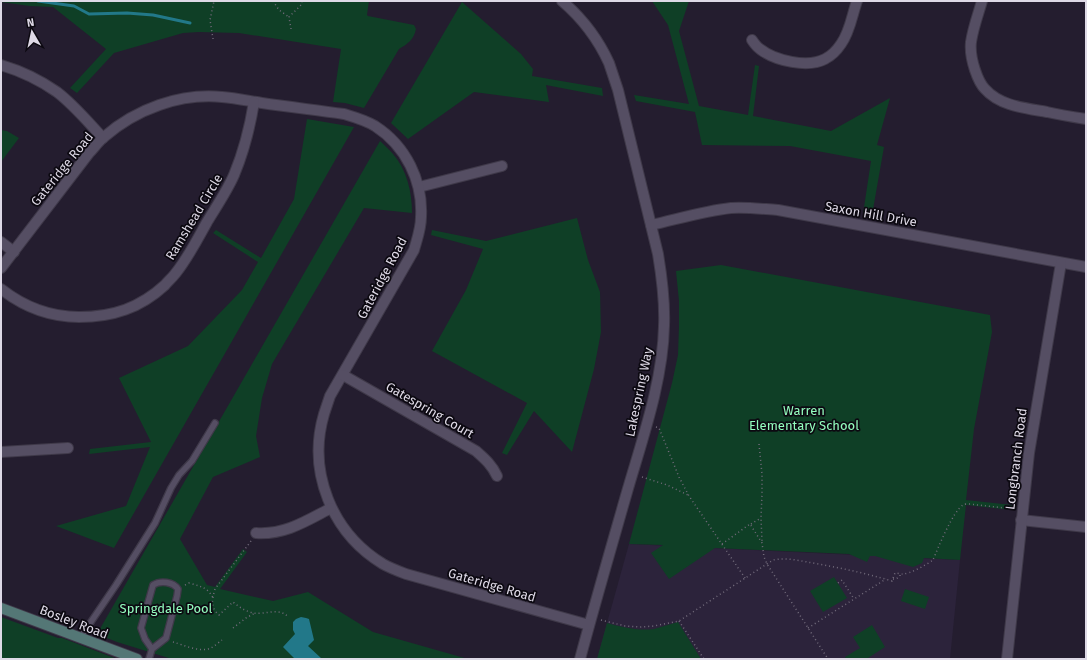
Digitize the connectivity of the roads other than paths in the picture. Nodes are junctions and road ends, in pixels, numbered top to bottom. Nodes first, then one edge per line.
1 (562, 1) edge
2 (856, 1) edge
3 (982, 1) edge
4 (752, 40) dead end
5 (1, 65) edge
6 (254, 102) junction
7 (1086, 119) edge
8 (103, 138) junction
9 (502, 166) dead end
10 (419, 187) junction
11 (651, 225) junction
12 (1, 242) edge
13 (14, 252) junction
14 (1061, 263) junction
15 (1086, 267) edge
16 (1, 268) edge
17 (1, 289) edge
18 (343, 374) junction
19 (215, 423) dead end
20 (68, 448) dead end
21 (1, 452) edge
22 (497, 476) dead end
23 (331, 508) junction
24 (1021, 520) junction
25 (1086, 527) edge
26 (256, 533) road end
27 (1, 608) edge
28 (590, 621) junction
29 (80, 638) junction
30 (152, 649) junction
31 (138, 659) edge
32 (149, 659) edge
33 (580, 659) edge
34 (1007, 659) edge

1 - 11 street, Lakespring Way
2 - 4 street
3 - 7 street
5 - 8 street
6 - 8 street, Gateridge Road
6 - 10 street, Gateridge Road
6 - 17 street, Ramshead Circle
8 - 13 street, Gateridge Road
9 - 10 street
10 - 18 street, Gateridge Road
11 - 14 street, Saxon Hill Drive
11 - 28 street, Lakespring Way
12 - 13 street
13 - 16 street, Gateridge Road
14 - 15 street, Saxon Hill Drive
14 - 24 street, Longbranch Road
18 - 22 street, Gatespring Court
18 - 23 street, Gateridge Road
19 - 29 lane
20 - 21 street
23 - 26 street
23 - 28 street, Gateridge Road
24 - 25 street
24 - 34 street, Longbranch Road
27 - 29 street, Bosley Road
28 - 33 street, Lakespring Way
29 - 31 street, Bosley Road
30 - 30 lane
30 - 32 lane

